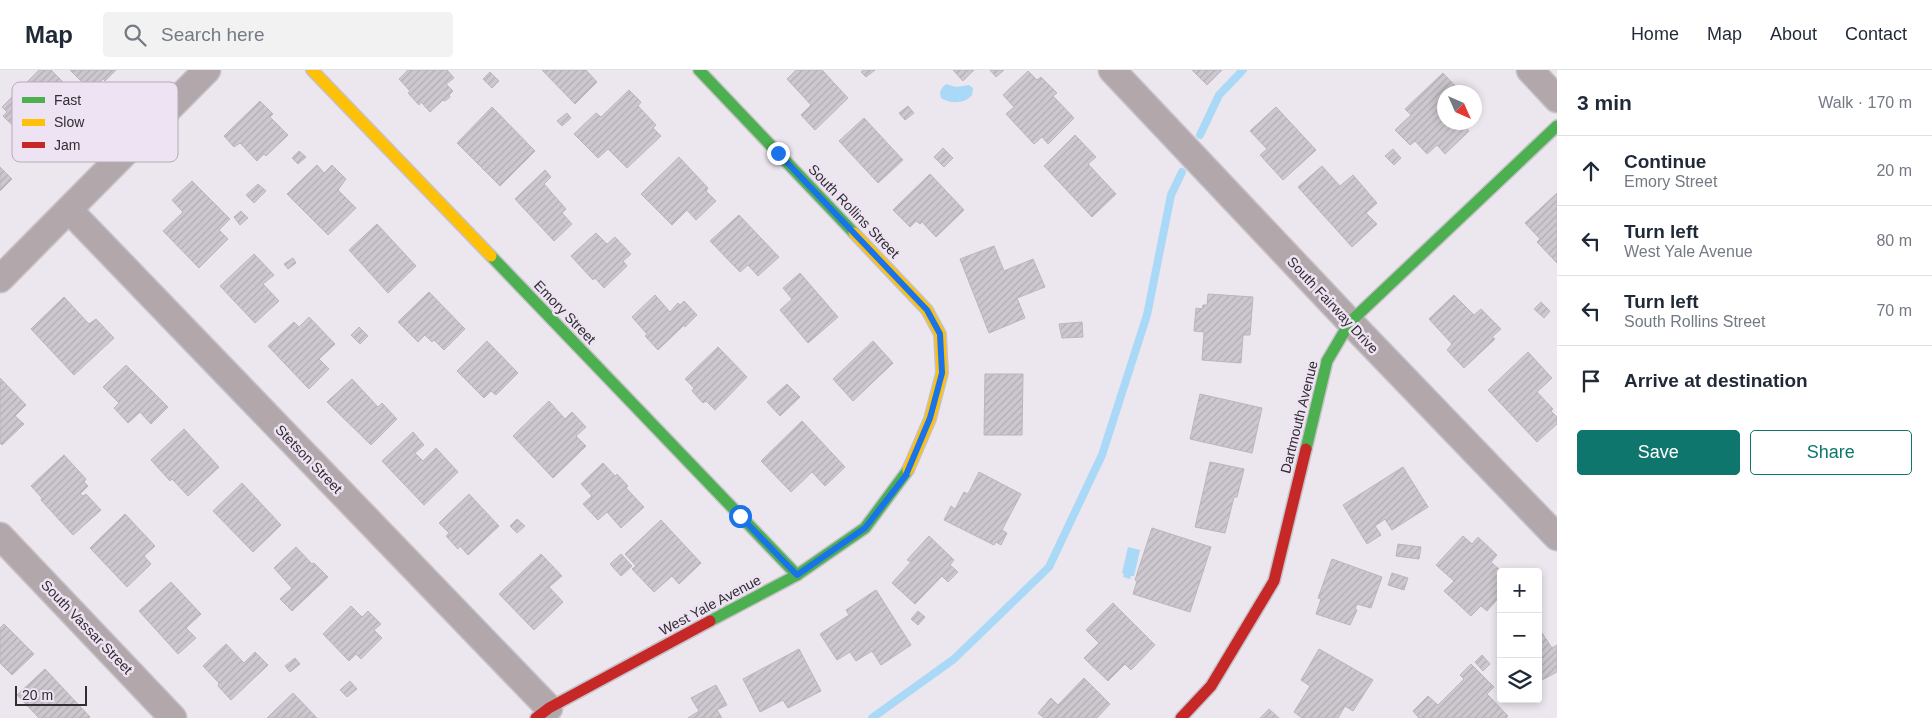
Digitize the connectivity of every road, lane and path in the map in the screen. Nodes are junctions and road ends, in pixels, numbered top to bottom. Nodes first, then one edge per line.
1 (207, 70) edge
2 (312, 70) edge
3 (699, 70) edge
4 (1112, 70) edge
5 (1530, 70) edge
6 (178, 99) edge
7 (1557, 99) edge
8 (1557, 126) edge
9 (116, 162) edge
10 (69, 210) junction
11 (0, 279) edge
12 (1350, 322) junction
13 (940, 334) joint
14 (0, 536) edge
15 (1557, 537) edge
16 (797, 575) junction
17 (543, 713) edge
18 (173, 718) edge
19 (1181, 718) edge

1 - 6 street
2 - 16 street, Emory Street
3 - 13 street, South Rollins Street
4 - 12 street, South Fairway Drive
5 - 7 street
8 - 12 street, Dartmouth Avenue
9 - 10 street
10 - 11 street
10 - 17 street, Stetson Street
12 - 15 street, South Fairway Drive
12 - 19 street, Dartmouth Avenue
13 - 16 street, West Yale Avenue
14 - 18 street, South Vassar Street
16 - 17 street, West Yale Avenue

